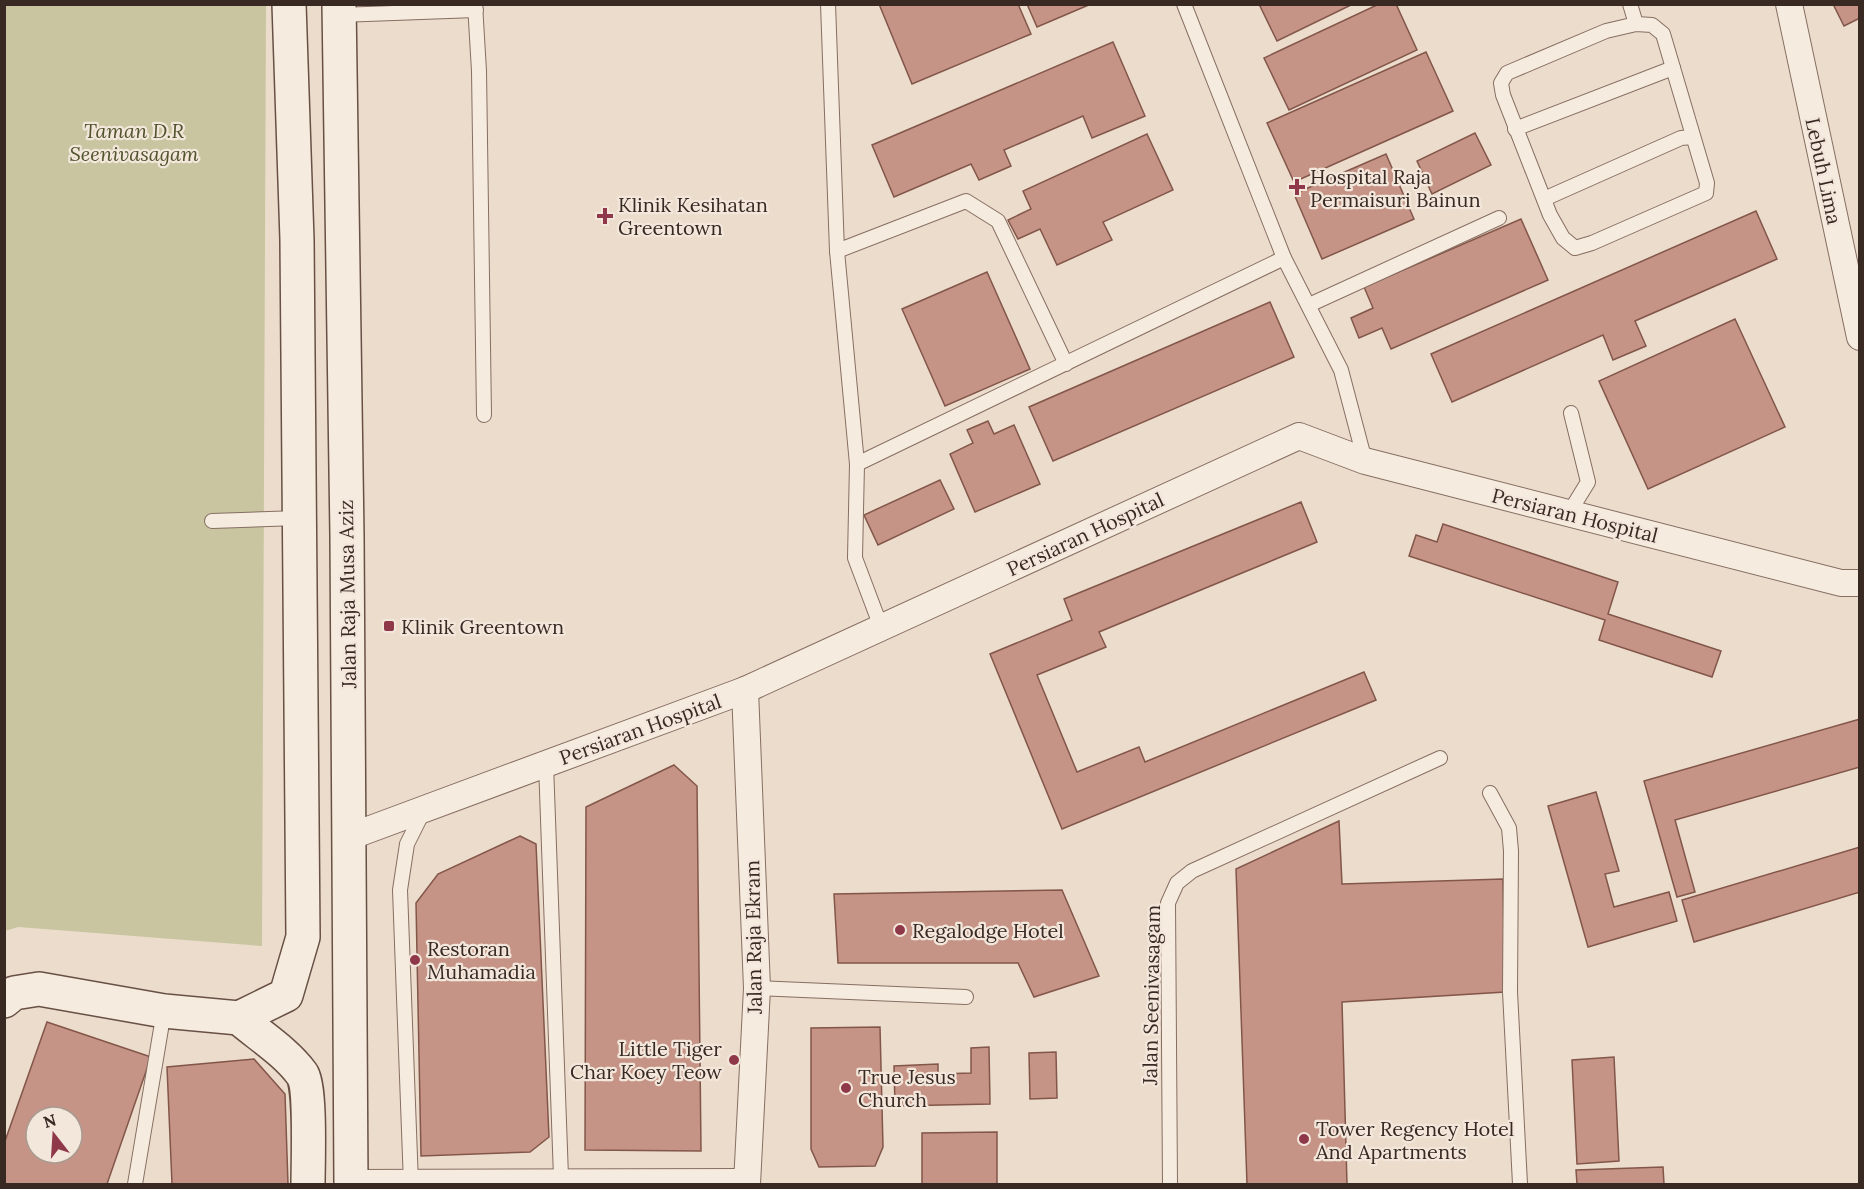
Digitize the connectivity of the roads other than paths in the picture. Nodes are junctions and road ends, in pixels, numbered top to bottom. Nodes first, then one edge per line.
1 (289, 4) edge
2 (828, 4) edge
3 (1184, 4) edge
4 (1630, 4) edge
5 (1788, 4) edge
6 (476, 7) edge
7 (339, 10) edge
8 (1636, 24) junction
9 (1673, 68) junction
10 (1515, 129) junction
11 (1693, 137) junction
12 (1544, 199) junction
13 (1498, 218) dead end
14 (837, 251) junction
15 (1284, 258) junction
16 (1309, 305) junction
17 (1860, 337) edge
18 (1066, 364) junction
19 (1571, 413) dead end
20 (484, 415) dead end
21 (1365, 461) junction
22 (857, 464) junction
23 (1569, 513) junction
24 (299, 518) junction
25 (212, 521) dead end
26 (1850, 583) edge
27 (881, 627) junction
28 (745, 690) junction
29 (1440, 758) dead end
30 (546, 764) junction
31 (1490, 793) dead end
32 (424, 809) junction
33 (349, 837) junction
34 (757, 988) junction
35 (966, 997) dead end
36 (4, 1000) edge
37 (164, 1011) junction
38 (239, 1018) junction
39 (561, 1177) junction
40 (747, 1180) edge
41 (351, 1181) edge
42 (411, 1181) edge
43 (135, 1185) edge
44 (308, 1185) edge
45 (1170, 1185) edge
46 (1520, 1185) edge

1 - 24 main road
2 - 14 lane
3 - 15 lane
4 - 8 lane
5 - 17 street, Lebuh Lima
6 - 7 lane
6 - 20 lane
7 - 33 main road, Jalan Raja Musa Aziz
8 - 9 lane
8 - 10 lane
9 - 10 lane
9 - 11 lane
10 - 12 lane
11 - 12 lane
11 - 12 lane
13 - 16 lane
14 - 18 lane
14 - 22 lane
15 - 16 lane
15 - 18 lane
16 - 21 lane
18 - 22 lane
19 - 23 lane
21 - 23 street, Persiaran Hospital
21 - 27 street, Persiaran Hospital
22 - 27 lane
23 - 26 street, Persiaran Hospital
24 - 25 lane
24 - 38 main road
27 - 28 street, Persiaran Hospital
28 - 30 street, Persiaran Hospital
28 - 34 street, Jalan Raja Ekram
29 - 45 lane, Jalan Seenivasagam
30 - 32 street, Persiaran Hospital
30 - 39 lane
31 - 46 lane
32 - 33 street, Persiaran Hospital
32 - 42 lane
33 - 41 main road, Jalan Raja Musa Aziz
34 - 35 lane
34 - 40 street, Jalan Raja Ekram
36 - 37 main road
37 - 38 main road
37 - 43 lane
38 - 44 main road
39 - 40 lane
39 - 42 lane
41 - 42 lane

